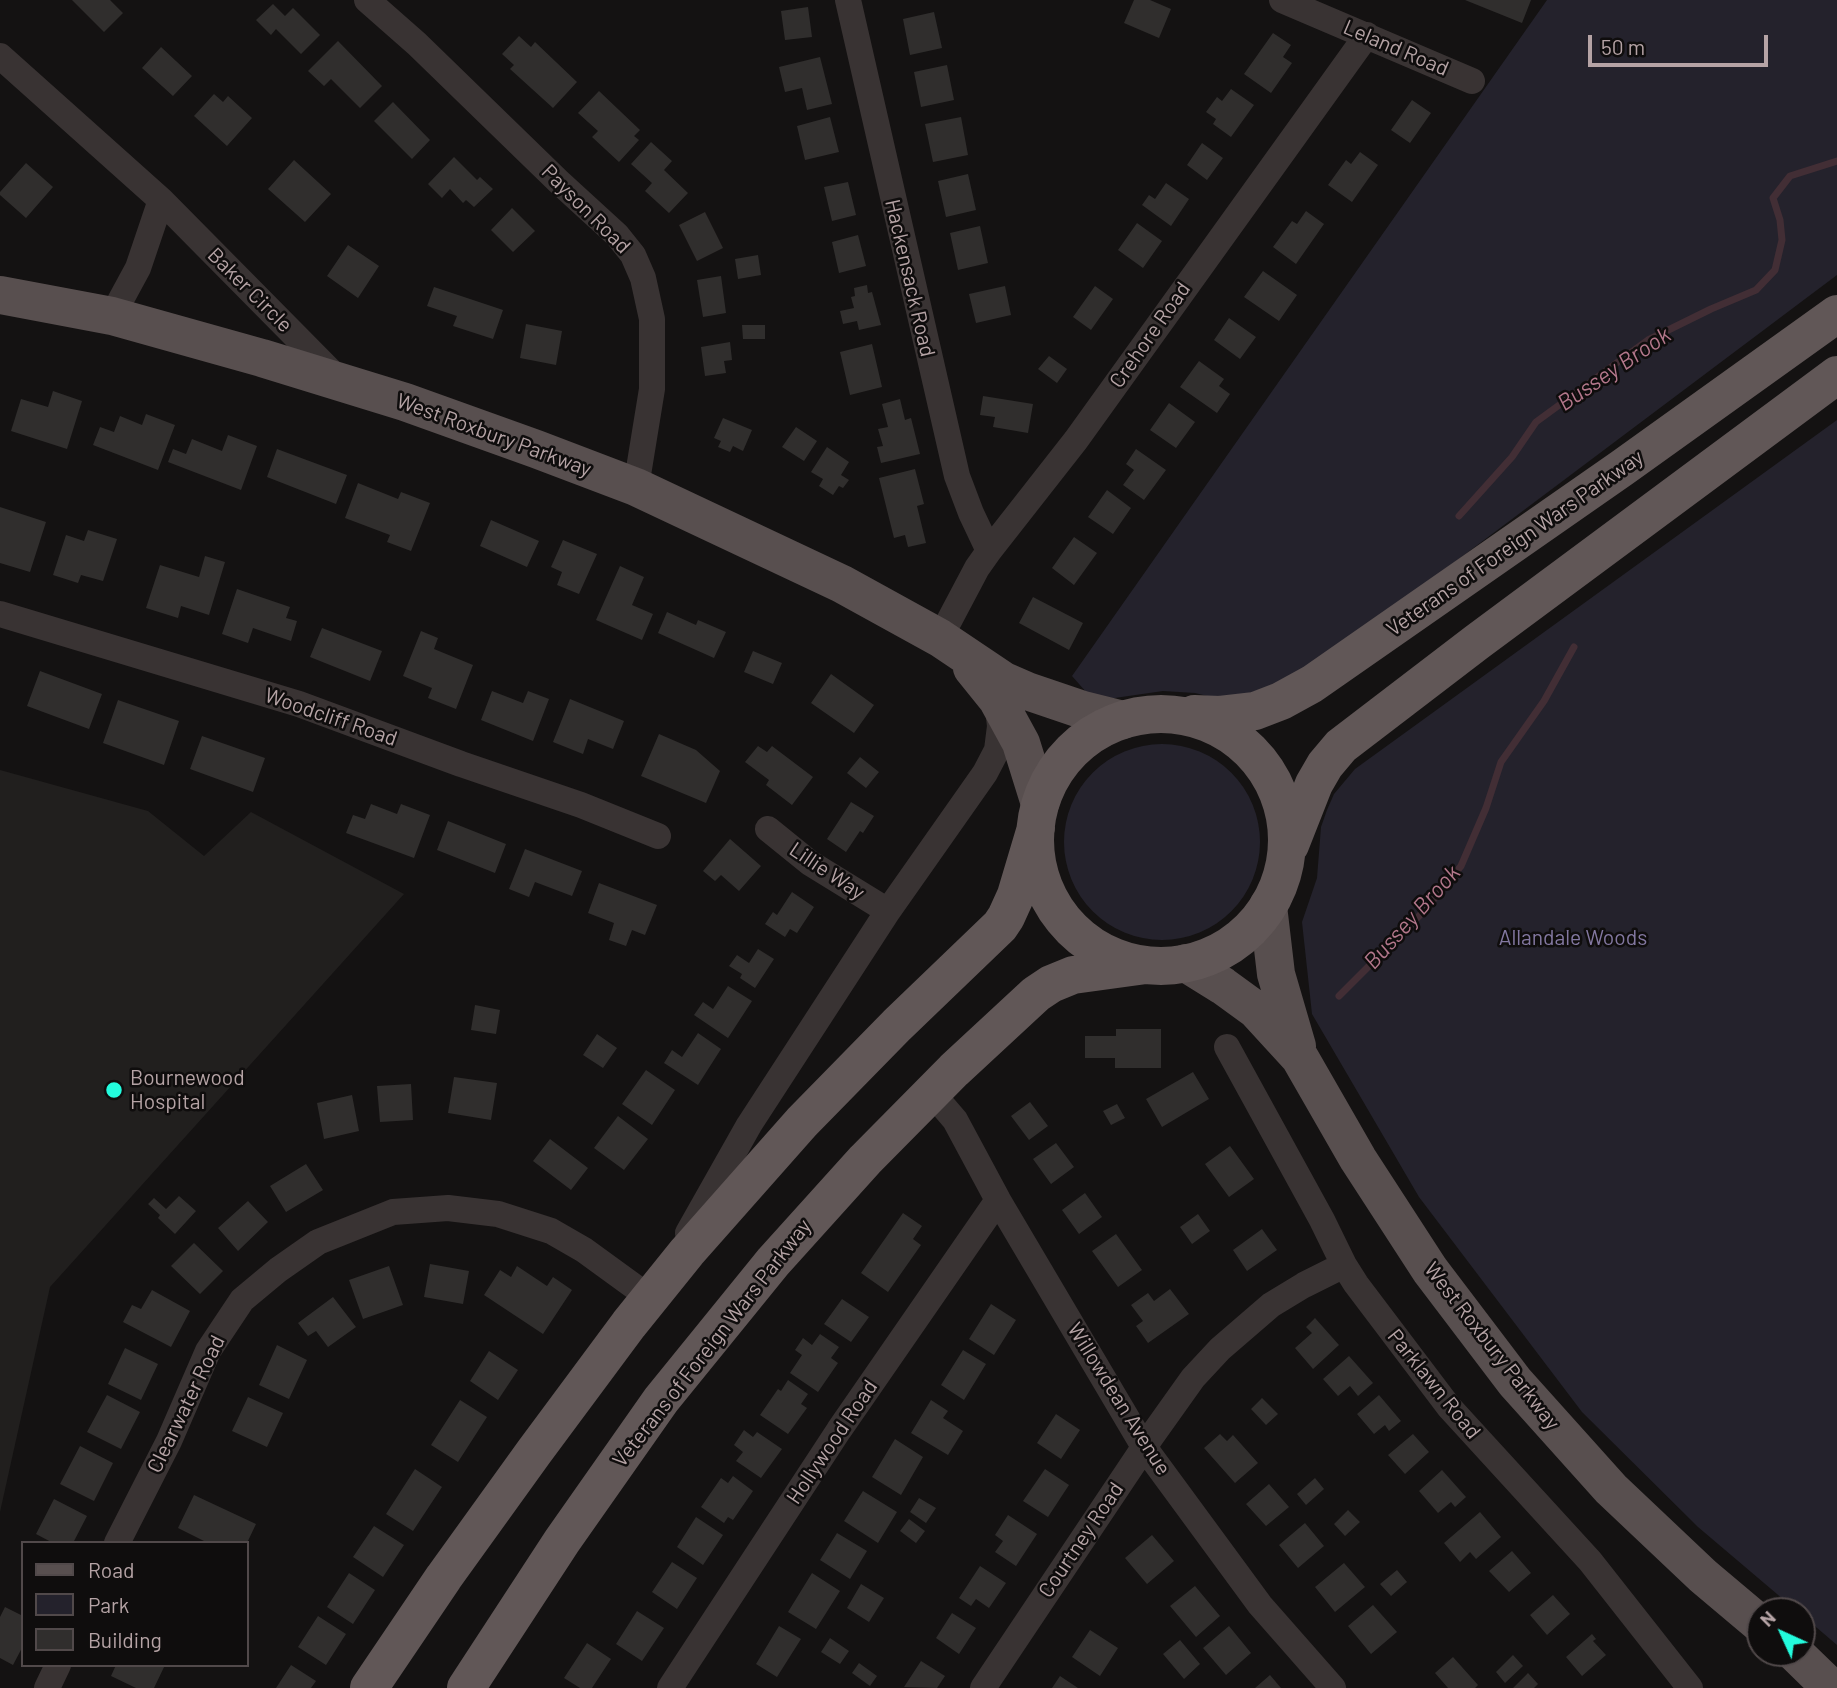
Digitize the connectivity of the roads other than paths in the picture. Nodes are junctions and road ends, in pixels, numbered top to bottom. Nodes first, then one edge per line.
1 (367, 0) edge
2 (848, 0) edge
3 (1282, 0) edge
4 (1367, 36) junction
5 (0, 56) edge
6 (1472, 81) dead end
7 (161, 200) junction
8 (0, 295) edge
9 (1837, 314) edge
10 (112, 316) junction
11 (1837, 374) edge
12 (340, 381) junction
13 (636, 487) junction
14 (989, 551) junction
15 (0, 614) edge
16 (950, 645) junction
17 (997, 699) junction
18 (1171, 714) junction
19 (1123, 720) junction
20 (1038, 816) junction
21 (768, 829) dead end
22 (658, 836) dead end
23 (1286, 853) junction
24 (1268, 906) junction
25 (888, 911) junction
26 (1186, 963) junction
27 (1146, 965) junction
28 (1227, 1047) dead end
29 (1300, 1058) junction
30 (931, 1092) junction
31 (998, 1200) junction
32 (1343, 1265) junction
33 (650, 1298) junction
34 (1144, 1447) junction
35 (118, 1541) edge
36 (1746, 1612) edge
37 (57, 1667) edge
38 (1809, 1667) edge
39 (47, 1688) edge
40 (369, 1688) edge
41 (466, 1688) edge
42 (670, 1688) edge
43 (983, 1688) edge
44 (1333, 1688) edge
45 (1690, 1688) edge
46 (1831, 1688) edge

1 - 13 street, Payson Road
2 - 14 street, Hackensack Road
3 - 4 street, Leland Road
4 - 6 street, Leland Road
4 - 14 street, Crehore Road
5 - 7 street, Baker Circle
7 - 10 street
7 - 12 street, Baker Circle
8 - 10 main road, West Roxbury Parkway
9 - 18 highway, Veterans of Foreign Wars Parkway
10 - 12 main road, West Roxbury Parkway
11 - 23 highway
12 - 13 main road, West Roxbury Parkway
13 - 16 main road, West Roxbury Parkway
14 - 16 street, Crehore Road
15 - 22 street, Woodcliff Road
16 - 17 main road, West Roxbury Parkway
16 - 19 main road, West Roxbury Parkway
17 - 20 main road, West Roxbury Parkway
17 - 25 street
18 - 19 highway
18 - 23 highway
19 - 20 highway
20 - 27 highway
20 - 33 highway
21 - 25 street, Lillie Way
23 - 24 highway
24 - 26 highway
24 - 29 main road, West Roxbury Parkway
25 - 33 street
26 - 27 highway
26 - 29 main road, West Roxbury Parkway
27 - 30 highway, Veterans of Foreign Wars Parkway
28 - 32 street, Parklawn Road
29 - 36 main road, West Roxbury Parkway
30 - 31 street, Willowdean Avenue
30 - 41 highway, Veterans of Foreign Wars Parkway
31 - 34 street, Willowdean Avenue
31 - 42 street, Hollywood Road
32 - 34 street, Courtney Road
32 - 45 street, Parklawn Road
33 - 35 street, Clearwater Road
33 - 40 highway
34 - 43 street, Courtney Road
34 - 44 street, Willowdean Avenue
37 - 39 street
38 - 46 main road

